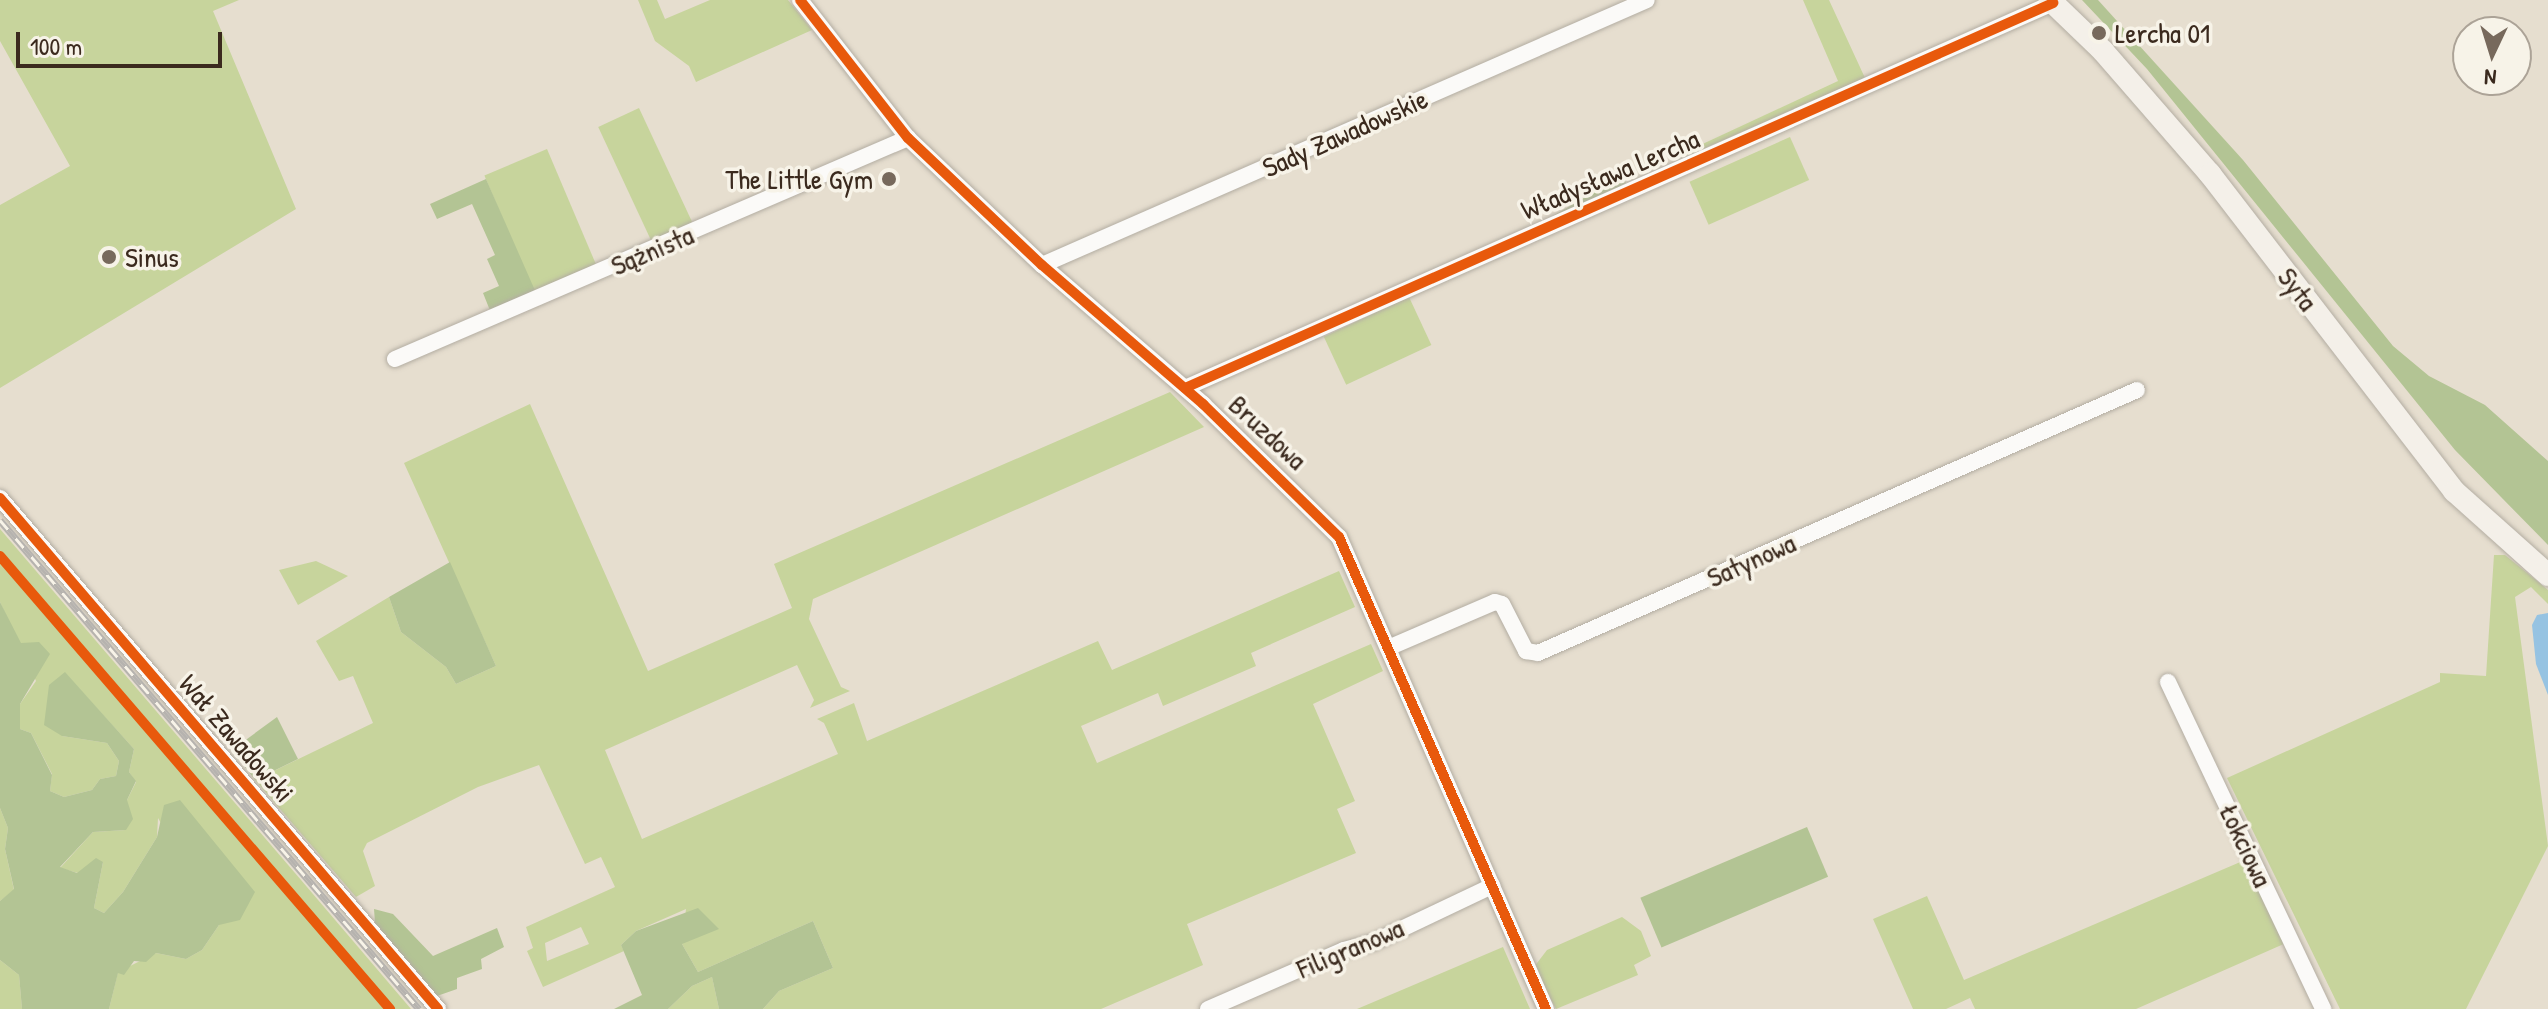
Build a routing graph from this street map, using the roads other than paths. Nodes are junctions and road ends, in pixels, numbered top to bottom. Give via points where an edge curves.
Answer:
1 (800, 0) edge
2 (1647, 0) edge
3 (2051, 2) edge
4 (908, 138) junction
5 (1042, 265) junction
6 (395, 359) dead end
7 (1185, 388) junction
8 (2137, 390) dead end
9 (0, 498) edge
10 (2548, 575) edge
11 (1388, 648) junction
12 (2168, 682) dead end
13 (1492, 886) junction
14 (438, 1009) edge
15 (1208, 1009) edge
16 (1546, 1009) edge
17 (2323, 1009) edge

1 - 4 street, Bruzdowa
2 - 5 street, Sady Zawadowskie
3 - 7 street, Władysława Lercha
3 - 10 street, Syta via 2103,51 2210,174 2454,491
4 - 5 street, Bruzdowa
4 - 6 street, Sążnista
5 - 7 street, Bruzdowa
7 - 11 street, Bruzdowa via 1339,537
8 - 11 street, Satynowa via 1538,653 1526,651 1502,604 1495,602
9 - 14 street, Wał Zawadowski
11 - 13 street, Bruzdowa
12 - 17 street, Łokciowa
13 - 15 street, Filigranowa via 1374,942
13 - 16 street, Bruzdowa

